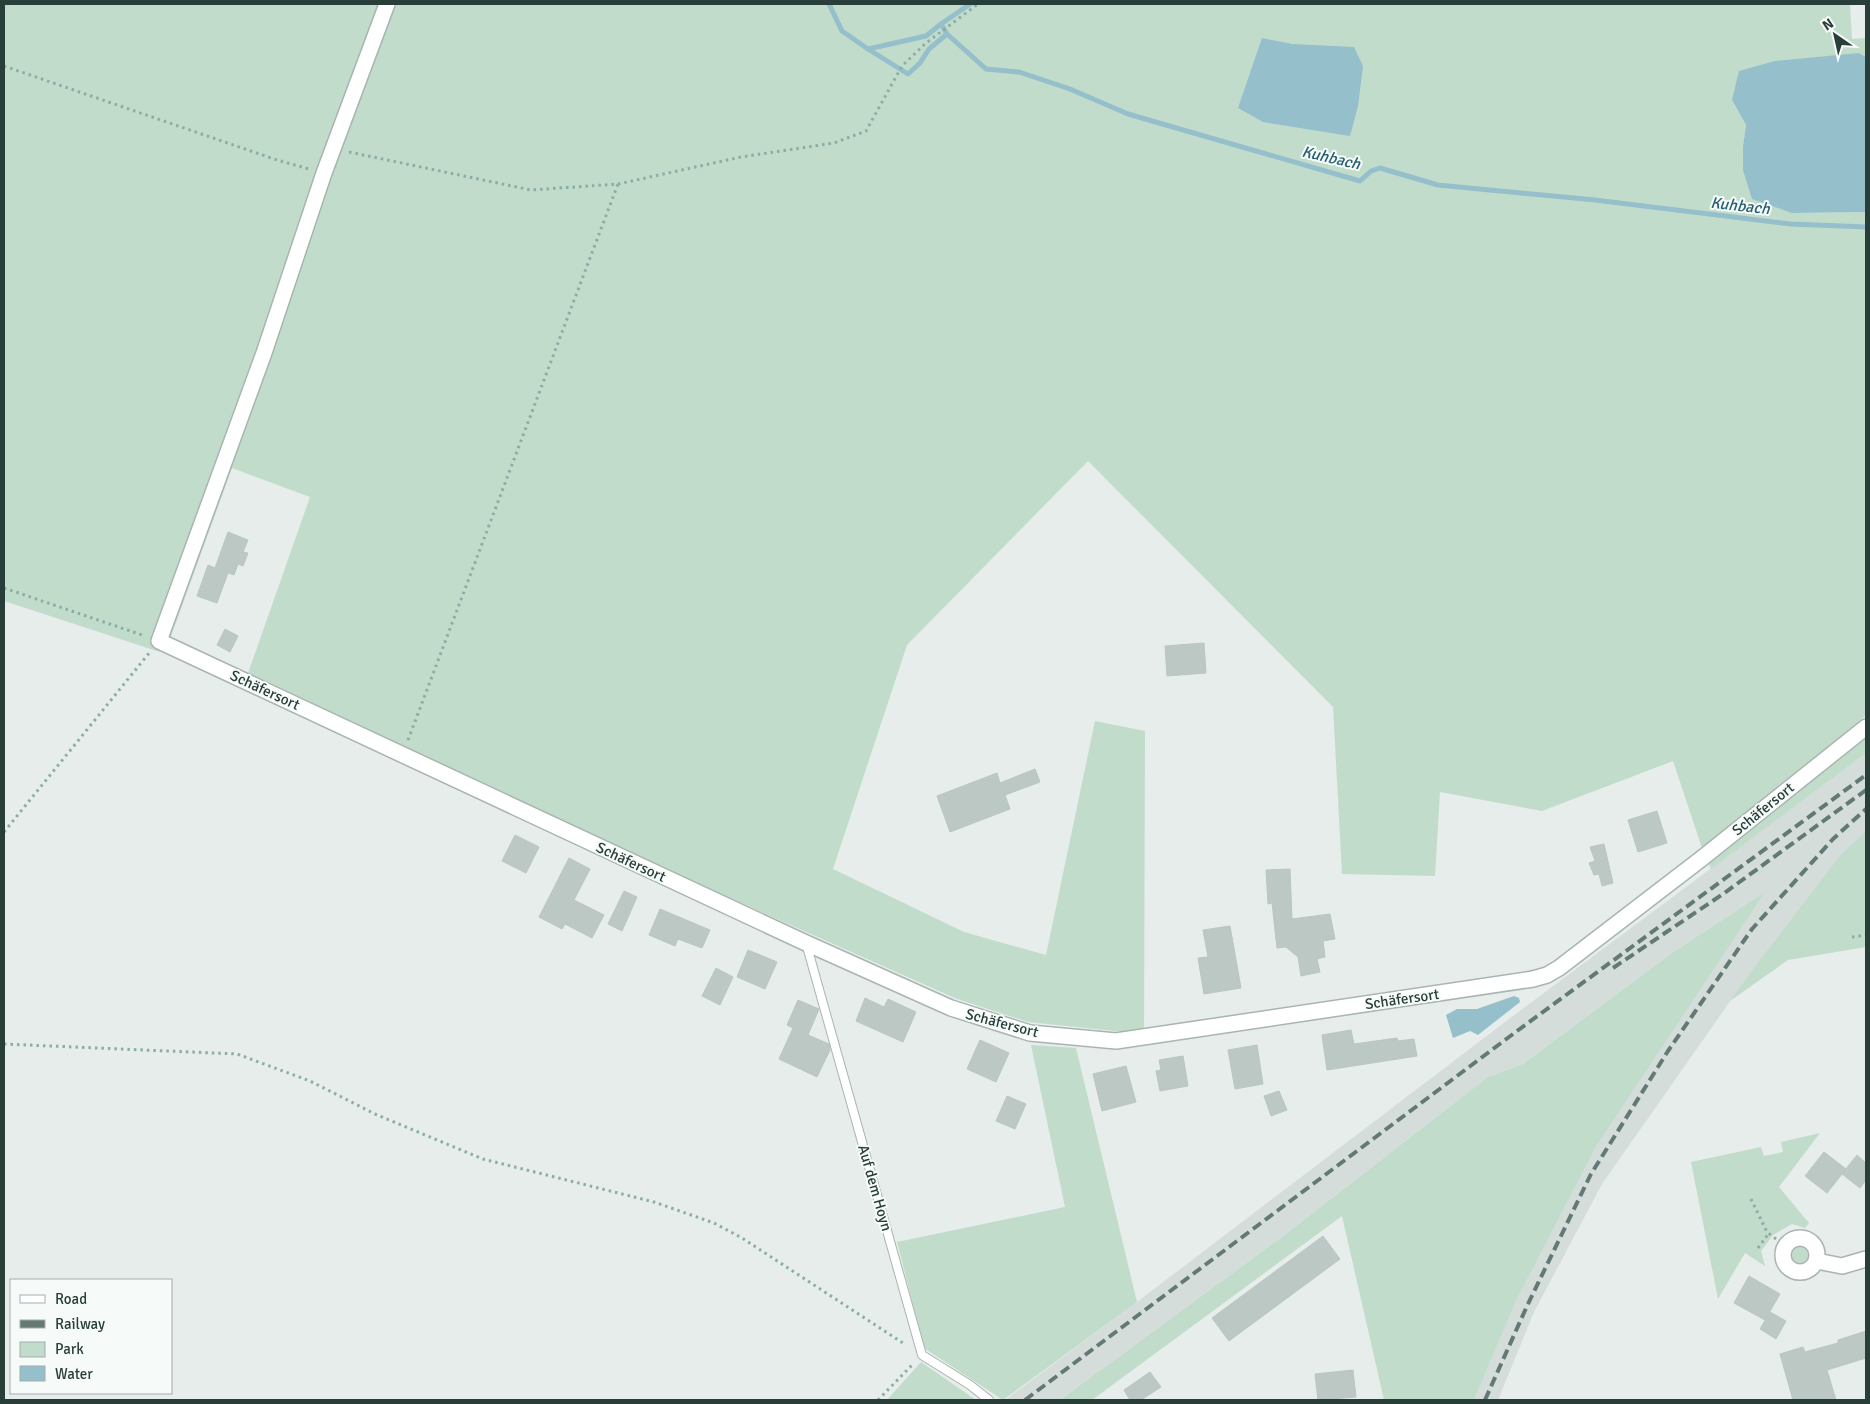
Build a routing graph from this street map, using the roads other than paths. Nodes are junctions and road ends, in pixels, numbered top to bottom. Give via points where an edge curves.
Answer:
1 (387, 4) edge
2 (1866, 727) edge
3 (806, 943) junction
4 (1866, 1259) edge
5 (1817, 1261) junction
6 (989, 1400) edge

1 - 3 street, Schäfersort via 159,640
2 - 3 street, Schäfersort via 1558,968 1533,979 1116,1041 1030,1033 951,1008
3 - 6 lane, Auf dem Hoyn via 922,1355
4 - 5 street via 1842,1266
5 - 5 street via 1807,1272 1792,1271 1783,1260 1785,1246 1797,1238 1811,1241 1816,1247

